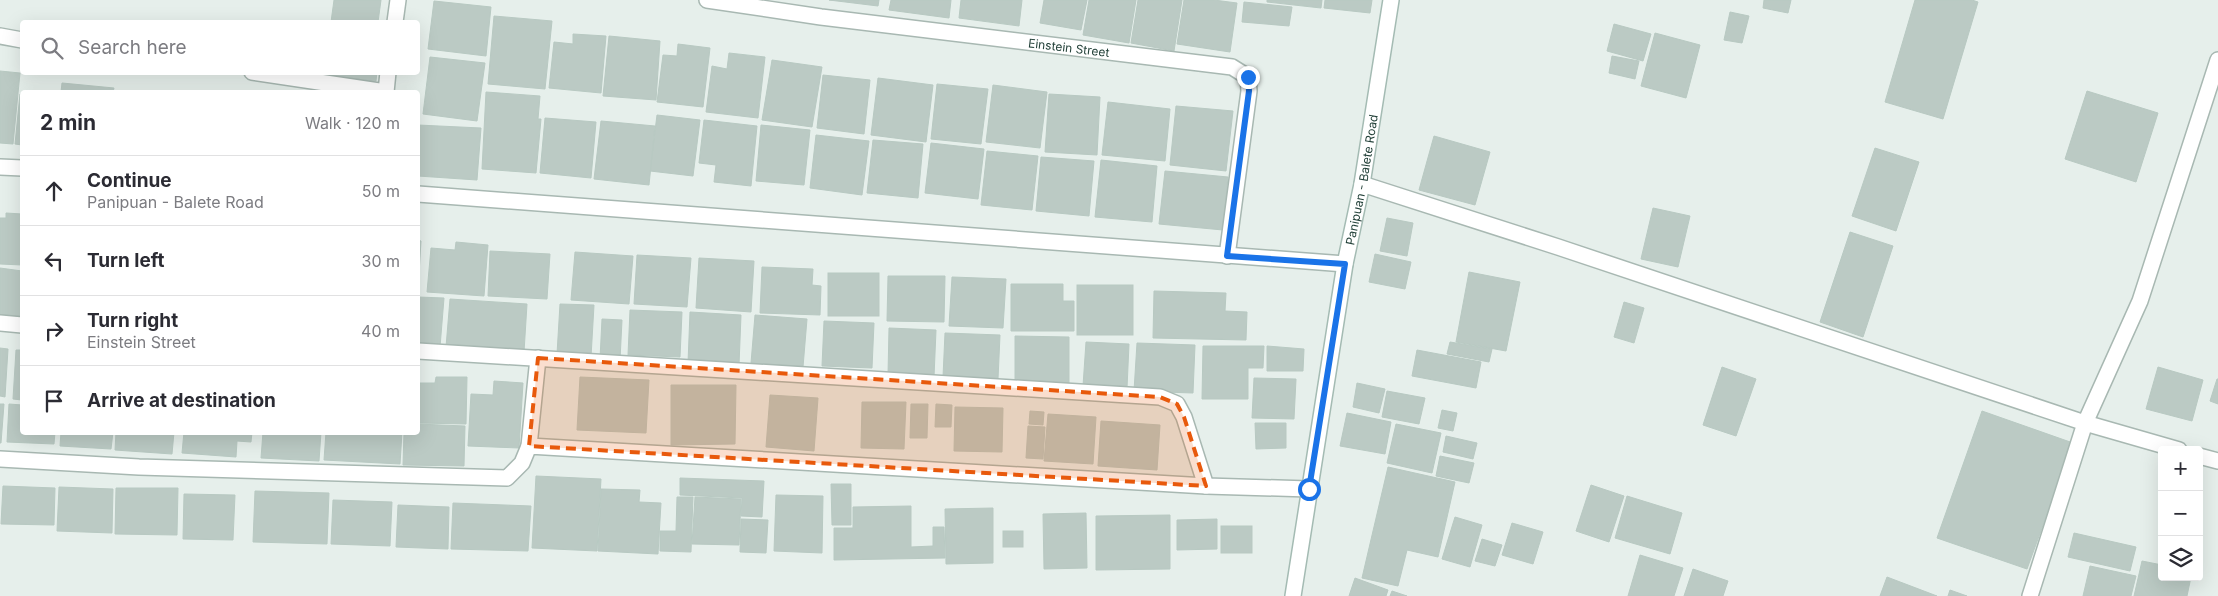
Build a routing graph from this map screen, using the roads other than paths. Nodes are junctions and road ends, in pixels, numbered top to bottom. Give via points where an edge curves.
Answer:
1 (398, 0) edge
2 (707, 0) edge
3 (1391, 0) edge
4 (395, 20) edge
5 (0, 36) edge
6 (20, 40) edge
7 (2218, 60) edge
8 (272, 75) edge
9 (388, 75) edge
10 (373, 90) edge
11 (386, 90) edge
12 (0, 167) edge
13 (20, 168) edge
14 (1362, 184) junction
15 (420, 194) edge
16 (1227, 256) junction
17 (1345, 264) junction
18 (0, 323) edge
19 (20, 325) edge
20 (420, 351) edge
21 (538, 358) junction
22 (2085, 423) junction
23 (529, 446) junction
24 (2165, 446) edge
25 (2203, 457) edge
26 (0, 459) edge
27 (2218, 461) edge
28 (1206, 486) junction
29 (1309, 489) junction
30 (1293, 596) edge
31 (2030, 596) edge

1 - 4 street
2 - 16 street, Einstein Street via 1232,67 1248,77 1249,91
3 - 14 street, Panipuan - Balete Road
5 - 6 street
7 - 22 street via 2140,302
8 - 10 street
9 - 11 street
12 - 13 street
14 - 17 street, Panipuan - Balete Road
14 - 22 street via 1558,246
15 - 16 street
16 - 17 street
17 - 29 street, Panipuan - Balete Road
18 - 19 street
20 - 21 street
21 - 23 street
21 - 28 street via 1160,397 1178,404
22 - 24 street
22 - 31 street
23 - 26 street via 522,463 507,478
23 - 28 street
25 - 27 street
28 - 29 street
29 - 30 street, Panipuan - Balete Road

